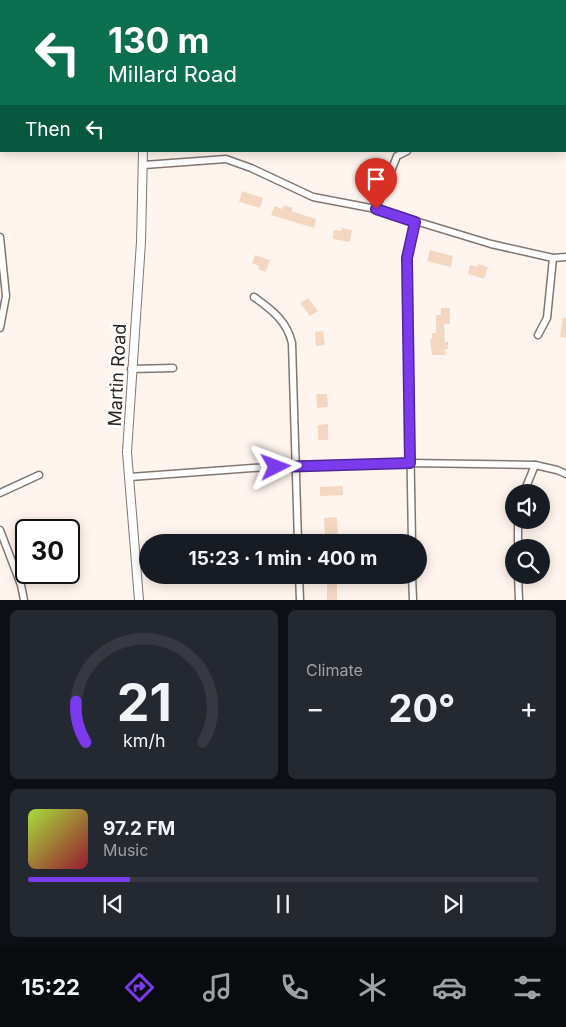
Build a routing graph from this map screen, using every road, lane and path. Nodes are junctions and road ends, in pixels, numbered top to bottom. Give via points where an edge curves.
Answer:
1 (144, 152) edge
2 (405, 152) edge
3 (144, 165) junction
4 (376, 209) junction
5 (415, 222) junction
6 (0, 237) edge
7 (566, 257) edge
8 (553, 258) junction
9 (254, 297) dead end
10 (0, 328) edge
11 (538, 335) dead end
12 (173, 368) dead end
13 (131, 369) junction
14 (410, 463) junction
15 (535, 464) junction
16 (294, 465) junction
17 (566, 474) edge
18 (39, 475) dead end
19 (130, 477) junction
20 (527, 484) edge
21 (0, 493) edge
22 (0, 530) edge
23 (298, 534) edge
24 (412, 534) edge
25 (299, 584) edge
26 (412, 584) edge
27 (518, 584) edge
28 (24, 600) edge
29 (138, 600) edge
30 (300, 600) edge
31 (413, 600) edge
32 (519, 600) edge

1 - 3 street, Martin Road
2 - 4 street via 397,156
3 - 4 street via 226,159 313,197
3 - 13 street, Martin Road
4 - 5 street
5 - 8 street
5 - 14 street via 407,258
6 - 10 street via 6,296
7 - 8 street
8 - 11 street via 547,318
9 - 16 street via 275,313 289,328 291,336
12 - 13 street
13 - 19 street, Martin Road via 127,452
14 - 15 street
14 - 16 street
14 - 24 street
15 - 17 street
15 - 20 street
16 - 19 street
16 - 23 street
18 - 21 street
19 - 29 street, Martin Road
22 - 28 street
25 - 30 street
26 - 31 street
27 - 32 street

